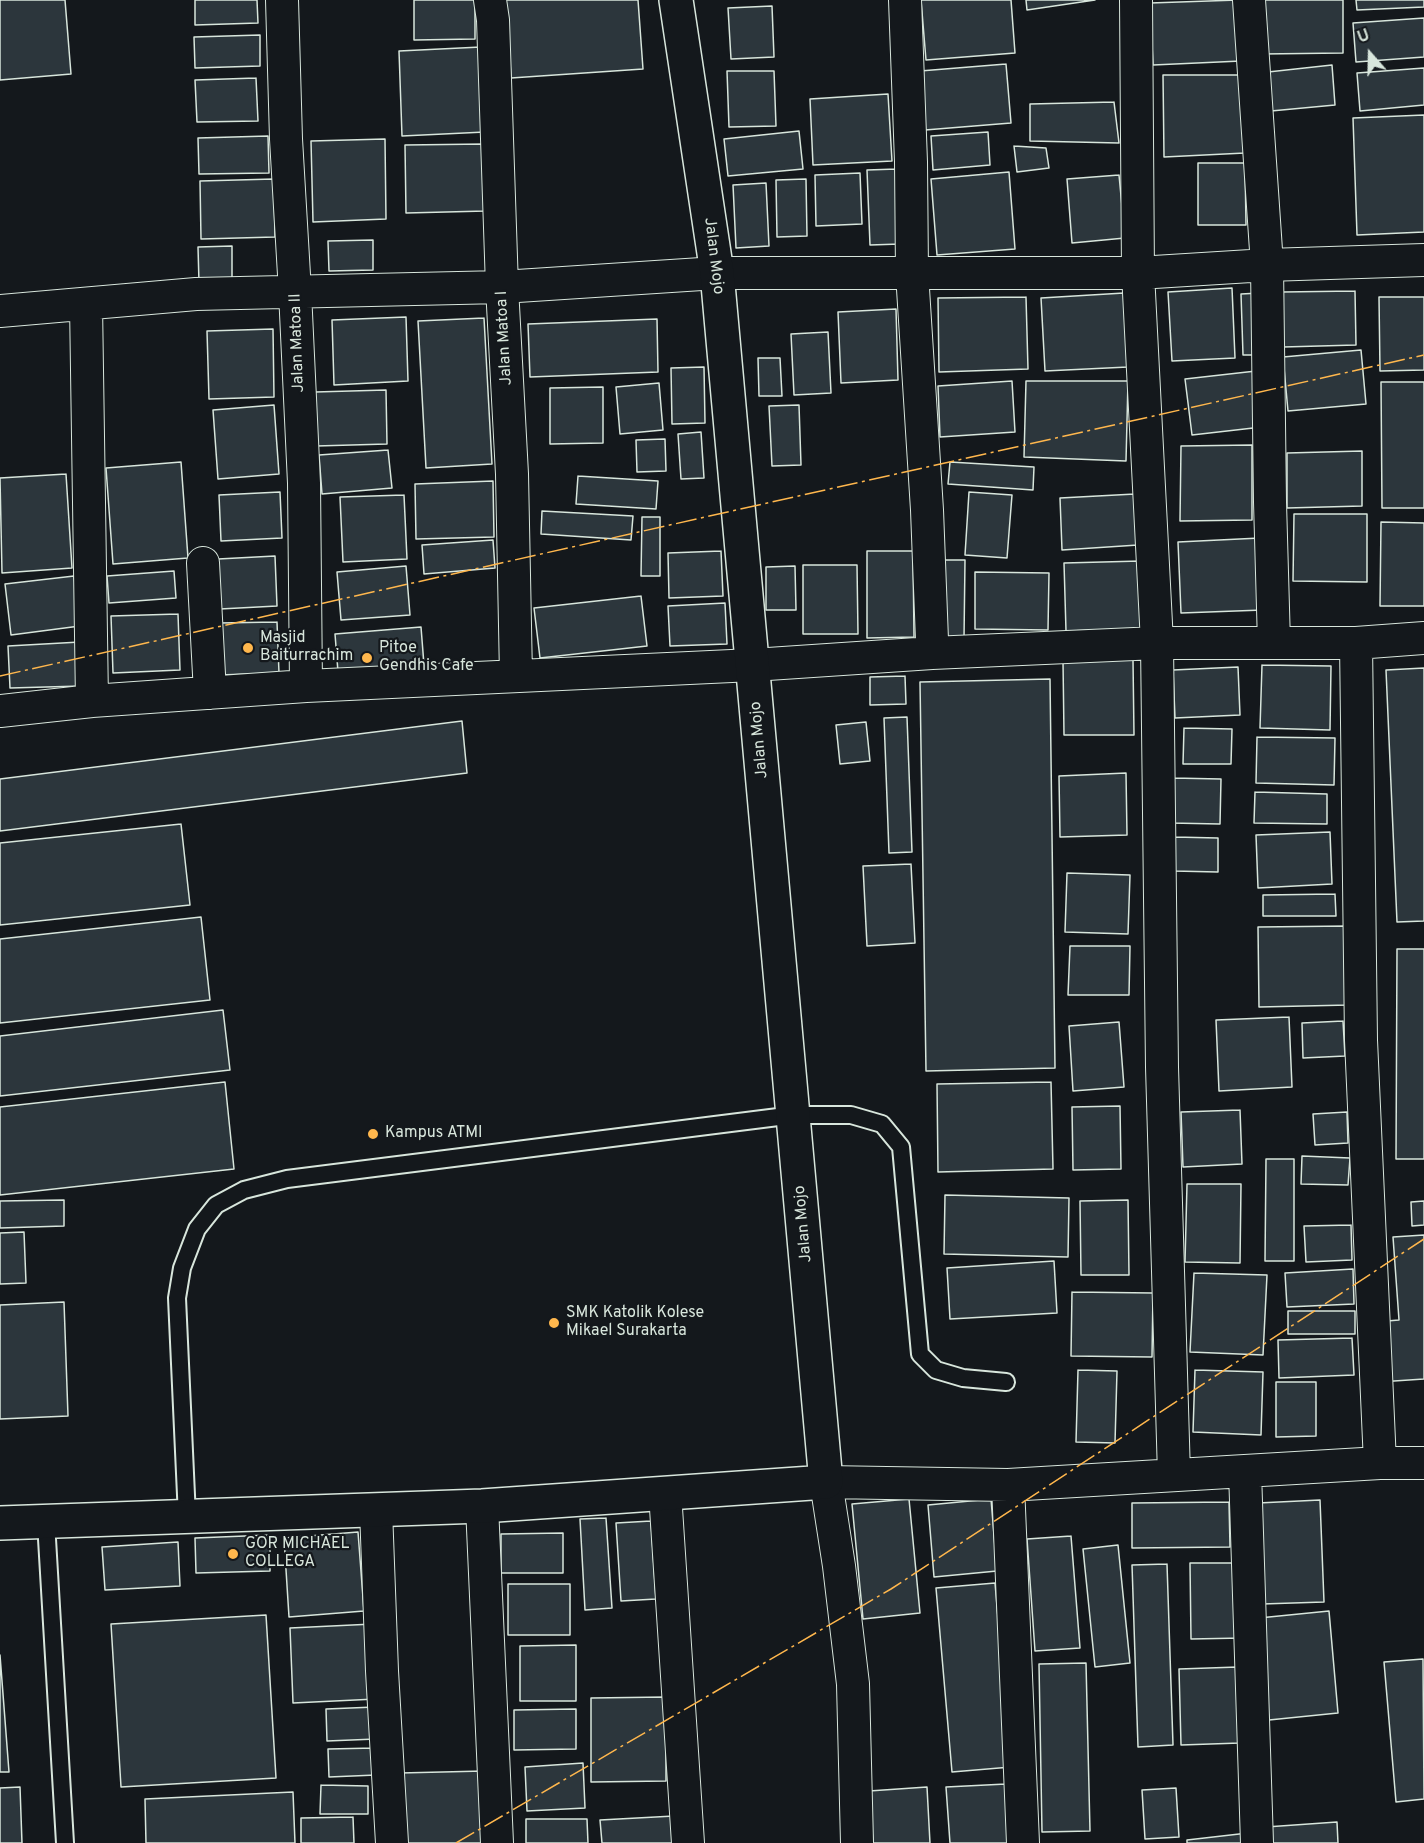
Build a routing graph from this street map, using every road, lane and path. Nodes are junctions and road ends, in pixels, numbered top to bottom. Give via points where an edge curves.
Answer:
1 (282, 0) edge
2 (490, 0) edge
3 (676, 0) edge
4 (905, 0) edge
5 (1136, 0) edge
6 (1249, 0) edge
7 (1424, 260) edge
8 (1267, 265) junction
9 (717, 273) junction
10 (912, 273) junction
11 (1138, 273) junction
12 (502, 287) junction
13 (296, 292) junction
14 (86, 304) junction
15 (0, 311) edge
16 (203, 563) dead end
17 (1424, 638) edge
18 (932, 640) dead end
19 (1157, 642) junction
20 (1274, 643) junction
21 (1356, 644) junction
22 (753, 665) junction
23 (516, 676) junction
24 (306, 686) junction
25 (210, 693) junction
26 (93, 701) junction
27 (0, 711) edge
28 (794, 1115) junction
29 (1006, 1382) dead end
30 (1380, 1463) junction
31 (1424, 1463) edge
32 (1245, 1471) junction
33 (1174, 1475) junction
34 (826, 1482) junction
35 (1008, 1485) junction
36 (665, 1493) junction
37 (482, 1506) junction
38 (376, 1510) junction
39 (187, 1517) junction
40 (46, 1522) junction
41 (0, 1523) edge
42 (65, 1843) edge
43 (392, 1843) edge
44 (497, 1843) edge
45 (688, 1843) edge
46 (857, 1843) edge
47 (1023, 1843) edge
48 (1257, 1843) edge

1 - 13 street, Jalan Matoa II
2 - 12 street, Jalan Matoa I
3 - 9 street, Jalan Mojo
4 - 10 street
5 - 11 street
6 - 8 street
7 - 8 street
8 - 11 street
8 - 20 street
9 - 10 street
9 - 12 street
9 - 22 street, Jalan Mojo
10 - 11 street
10 - 18 street
11 - 19 street
12 - 13 street
12 - 23 street, Jalan Matoa I via 512,474
13 - 14 street via 196,294
13 - 24 street, Jalan Matoa II
14 - 15 street
14 - 26 street
16 - 25 street
17 - 21 street
19 - 20 street
19 - 22 street
19 - 33 street via 1162,1067
20 - 21 street
21 - 30 street via 1361,1040
22 - 23 street
22 - 28 street, Jalan Mojo
23 - 24 street
24 - 25 street
25 - 26 street
26 - 27 street
28 - 29 lane via 851,1115 882,1124 901,1147 920,1354 936,1370 963,1378
28 - 34 street, Jalan Mojo
28 - 39 lane via 287,1179 244,1190 216,1205 197,1229 182,1268 177,1298
30 - 31 street
30 - 32 street
32 - 33 street
32 - 48 street
33 - 35 street
34 - 35 street
34 - 36 street
34 - 46 street via 853,1684
35 - 47 street
36 - 37 street
36 - 45 street
37 - 38 street
37 - 44 street
38 - 39 street
38 - 43 street
39 - 40 street
40 - 41 street
40 - 42 lane

